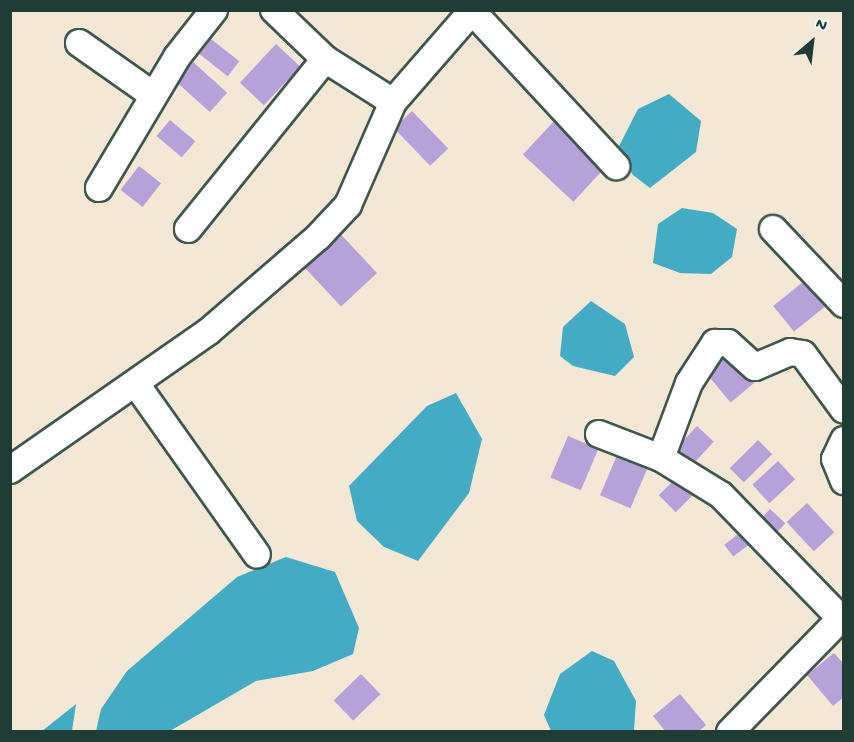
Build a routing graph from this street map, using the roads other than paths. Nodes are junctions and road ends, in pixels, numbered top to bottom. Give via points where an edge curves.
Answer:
1 (214, 10) edge
2 (274, 10) edge
3 (472, 11) edge
4 (79, 43) dead end
5 (326, 58) junction
6 (153, 95) junction
7 (393, 102) junction
8 (616, 166) dead end
9 (99, 188) dead end
10 (188, 229) dead end
11 (773, 229) dead end
12 (843, 304) edge
13 (136, 384) junction
14 (843, 410) edge
15 (599, 434) dead end
16 (843, 440) edge
17 (661, 458) junction
18 (10, 470) edge
19 (843, 481) edge
20 (257, 555) dead end
21 (842, 616) edge
22 (730, 732) edge

1 - 6 street
2 - 5 street
3 - 7 street
3 - 8 street
4 - 6 street
5 - 7 street
5 - 10 street
6 - 9 street
7 - 13 street via 348,205 318,237 208,332
11 - 12 street
13 - 18 street
13 - 20 street
14 - 17 street via 803,354 790,352 755,367 728,343 715,343 689,383
15 - 17 street
16 - 19 street via 835,459
17 - 21 street via 721,495
21 - 22 street

